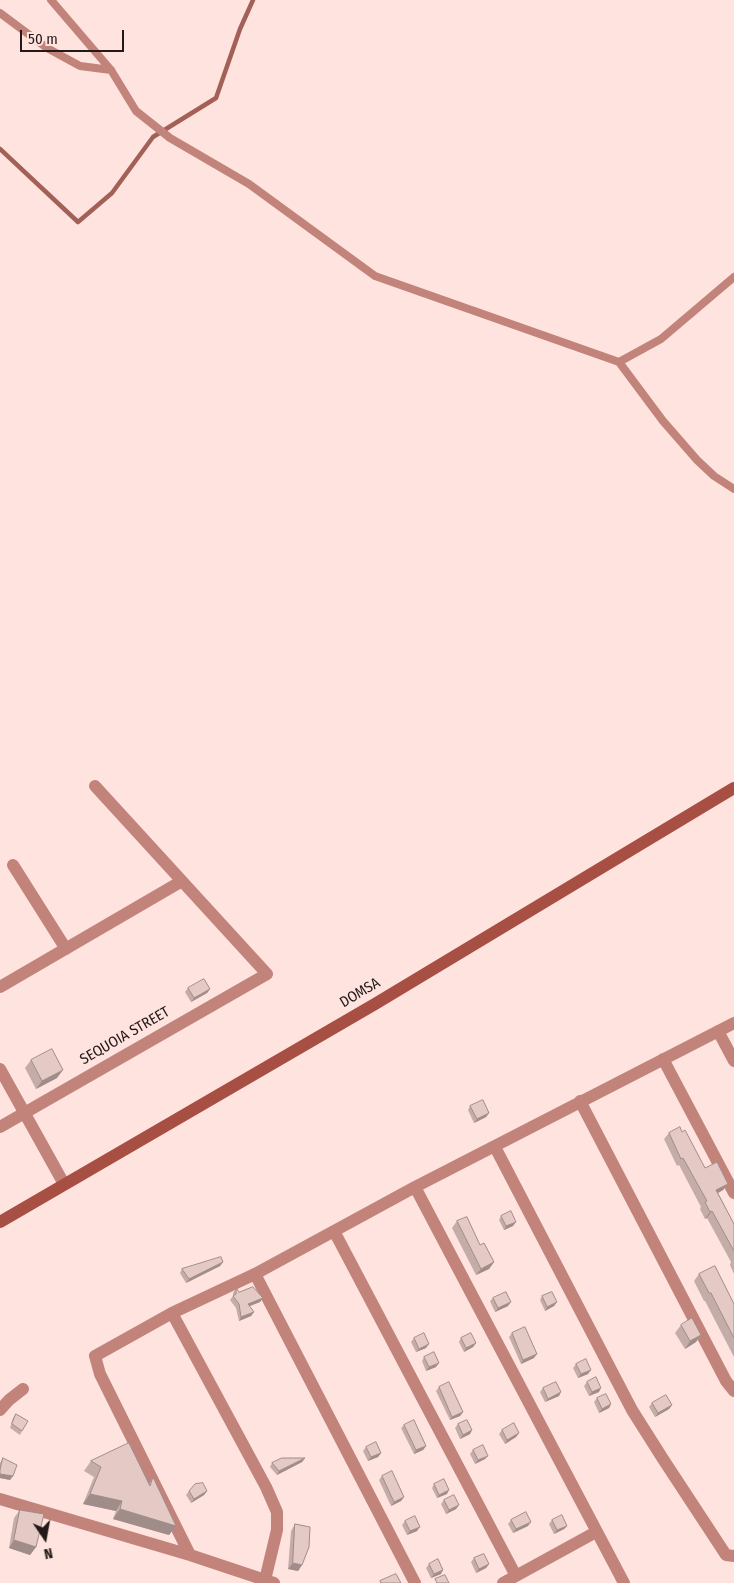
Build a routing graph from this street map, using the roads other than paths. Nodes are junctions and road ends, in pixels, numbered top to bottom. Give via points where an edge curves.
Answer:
1 (51, 0) edge
2 (0, 13) edge
3 (112, 70) junction
4 (734, 276) edge
5 (619, 362) junction
6 (732, 486) edge
7 (95, 786) dead end
8 (734, 788) edge
9 (13, 865) dead end
10 (182, 881) junction
11 (66, 949) junction
12 (0, 987) edge
13 (734, 1023) edge
14 (718, 1031) junction
15 (663, 1059) junction
16 (734, 1061) edge
17 (0, 1069) edge
18 (580, 1101) junction
19 (24, 1112) junction
20 (0, 1127) edge
21 (495, 1147) junction
22 (64, 1184) junction
23 (415, 1187) junction
24 (734, 1193) edge
25 (0, 1222) edge
26 (334, 1230) junction
27 (255, 1274) junction
28 (172, 1313) junction
29 (23, 1389) dead end
30 (734, 1392) edge
31 (0, 1410) edge
32 (0, 1499) edge
33 (596, 1532) junction
34 (190, 1555) junction
35 (734, 1556) edge
36 (516, 1576) junction
37 (270, 1581) edge
38 (415, 1583) edge
39 (503, 1583) edge
40 (624, 1583) edge

1 - 3 lane
2 - 3 lane via 47,48 80,66
3 - 5 lane via 136,112 170,138 249,184 375,276
4 - 5 lane via 660,339
5 - 6 lane via 691,453 714,476
7 - 10 street
8 - 22 main road, DOMSA via 366,1009
9 - 11 street
10 - 11 street
10 - 19 street, SEQUOIA STREET via 267,974
11 - 12 street
13 - 14 street
14 - 15 street
14 - 16 street
15 - 18 street
15 - 24 street
17 - 19 street
18 - 21 street
18 - 30 street
19 - 20 street, SEQUOIA STREET
19 - 22 street
21 - 23 street
21 - 35 street via 632,1410 726,1555
22 - 25 main road, DOMSA
23 - 26 street
23 - 33 street
26 - 27 street
26 - 36 street
27 - 28 street
27 - 38 street
28 - 34 street via 96,1356 100,1374
28 - 37 street via 266,1487 276,1512 277,1530
29 - 31 street
32 - 34 street
33 - 36 street
33 - 40 street
34 - 37 street
36 - 39 street

